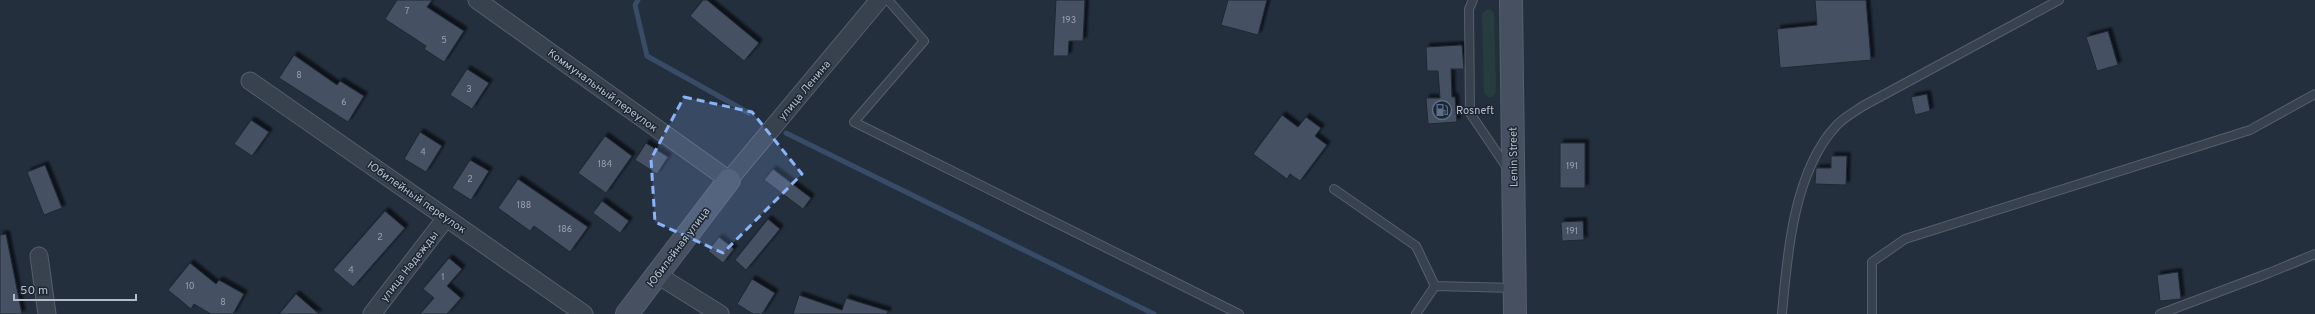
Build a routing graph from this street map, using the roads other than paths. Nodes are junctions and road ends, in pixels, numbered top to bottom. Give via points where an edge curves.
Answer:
1 (477, 0) edge
2 (879, 0) edge
3 (888, 0) edge
4 (1473, 0) edge
5 (1511, 0) edge
6 (2059, 0) edge
7 (250, 81) dead end
8 (2315, 94) edge
9 (1513, 177) junction
10 (729, 180) junction
11 (1334, 189) dead end
12 (446, 218) junction
13 (2315, 254) edge
14 (39, 256) dead end
15 (656, 274) junction
16 (1434, 286) junction
17 (1515, 288) junction
18 (48, 314) edge
19 (372, 314) edge
20 (584, 314) edge
21 (626, 314) edge
22 (720, 314) edge
23 (1239, 314) edge
24 (1416, 314) edge
25 (1515, 314) edge
26 (1782, 314) edge
27 (1872, 314) edge
28 (2160, 314) edge

1 - 10 street, Коммунальный переулок
2 - 10 street, улица Ленина
3 - 23 lane via 924,41 854,122
4 - 9 lane via 1469,9 1470,113
5 - 9 main road, Lenin Street
6 - 26 lane via 1863,106 1836,125 1821,145 1801,188 1785,279
7 - 12 street, Юбилейный переулок
8 - 27 lane via 2250,130 1905,239 1872,262
9 - 17 main road, Lenin Street
10 - 15 main road, Юбилейная улица
11 - 16 lane via 1416,246
12 - 19 street, улица Надежды
12 - 20 street, Юбилейный переулок
13 - 28 lane via 2269,274
14 - 18 street
15 - 21 main road, Юбилейная улица
15 - 22 street
16 - 17 lane
16 - 24 lane
17 - 25 main road, Lenin Street

